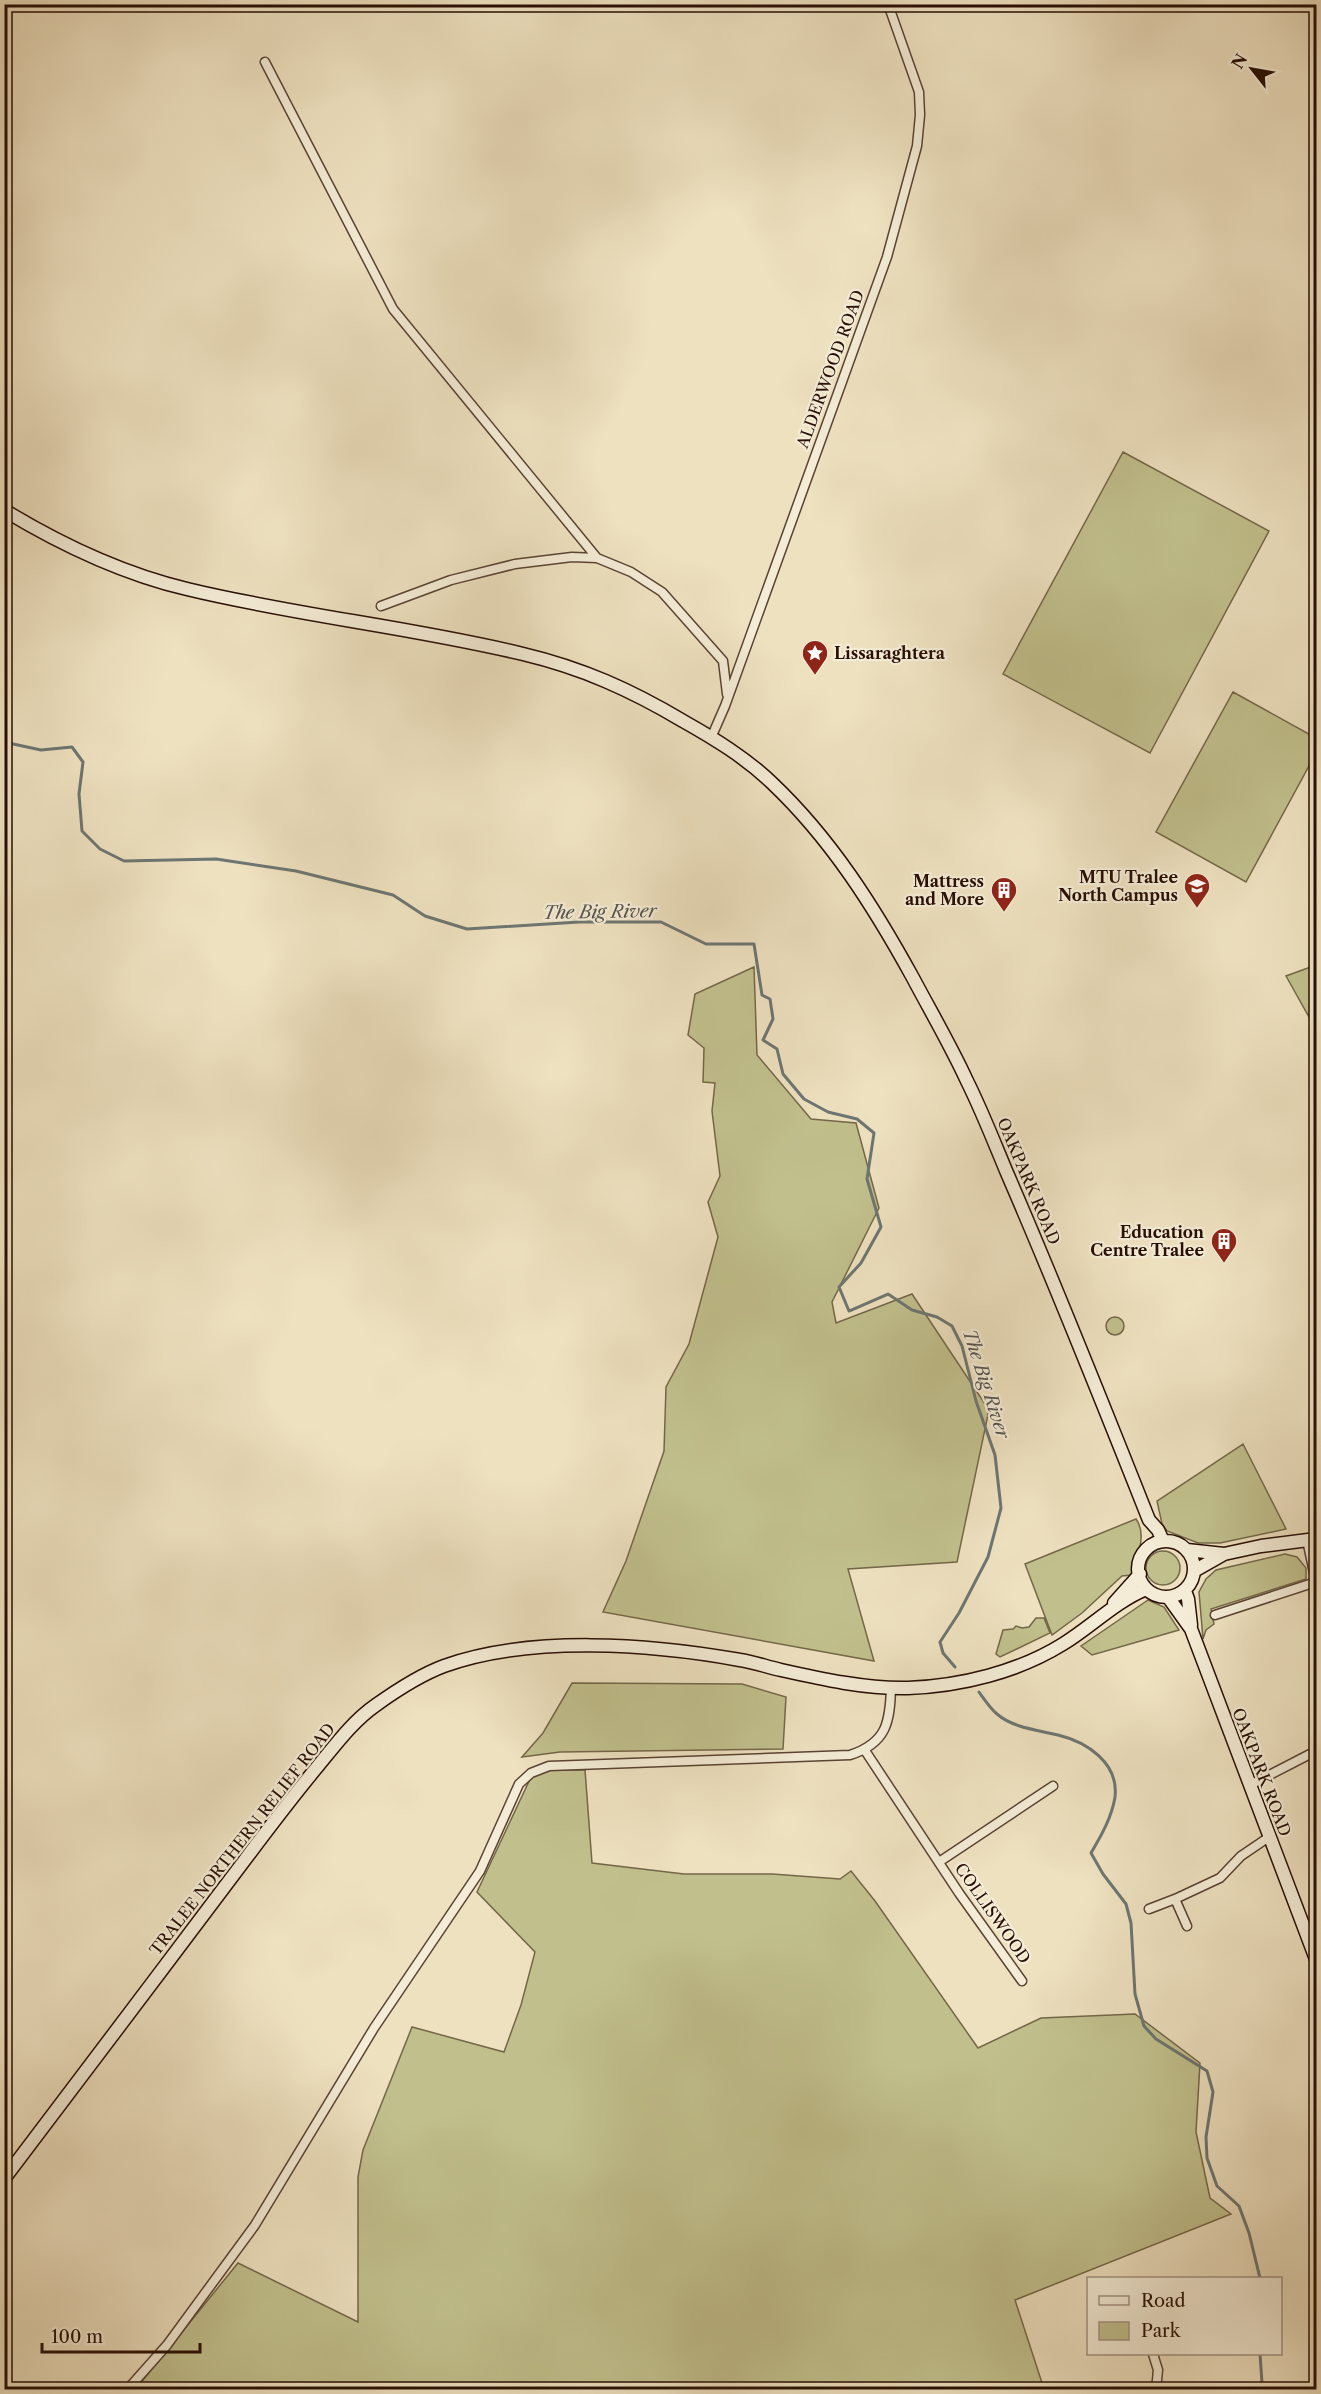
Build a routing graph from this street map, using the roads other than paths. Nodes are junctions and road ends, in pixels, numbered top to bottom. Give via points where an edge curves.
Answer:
1 (888, 4) edge
2 (265, 62) dead end
3 (4, 510) edge
4 (597, 558) junction
5 (381, 606) dead end
6 (728, 697) junction
7 (711, 738) junction
8 (1149, 1520) junction
9 (1312, 1540) edge
10 (1162, 1541) junction
11 (1147, 1548) junction
12 (1187, 1550) junction
13 (1224, 1554) junction
14 (1194, 1571) junction
15 (1140, 1575) junction
16 (1316, 1582) edge
17 (1146, 1589) junction
18 (1185, 1591) junction
19 (1168, 1597) junction
20 (1108, 1611) junction
21 (1215, 1615) dead end
22 (1191, 1629) junction
23 (891, 1687) junction
24 (864, 1749) junction
25 (1317, 1751) edge
26 (1250, 1785) junction
27 (1053, 1786) dead end
28 (1269, 1836) junction
29 (939, 1862) junction
30 (1175, 1899) junction
31 (1149, 1909) dead end
32 (1187, 1926) dead end
33 (1317, 1959) edge
34 (1022, 1981) dead end
35 (4, 2180) edge
36 (1153, 2355) edge
37 (127, 2390) edge
38 (1156, 2390) edge

1 - 6 street, ALDERWOOD ROAD via 919,92 917,146 887,257
2 - 4 street via 393,309
3 - 7 main road, OAKPARK ROAD via 118,566 183,588 484,644 562,663 640,697
4 - 5 street via 515,564 451,580
4 - 6 street via 631,572 669,599 723,661
6 - 7 street, ALDERWOOD ROAD
7 - 8 main road, OAKPARK ROAD via 773,784 848,870 881,920 968,1082 1066,1311
8 - 10 main road, OAKPARK ROAD
8 - 11 main road
9 - 13 main road
9 - 16 street
10 - 11 main road
10 - 12 main road via 1175,1542
11 - 15 main road via 1139,1564
12 - 13 main road
12 - 14 main road
13 - 14 main road
14 - 18 main road
15 - 17 main road
15 - 20 main road, TRALEE NORTHERN RELIEF ROAD
16 - 21 street
17 - 19 main road
17 - 20 main road, TRALEE NORTHERN RELIEF ROAD
18 - 19 main road
18 - 22 main road
19 - 22 main road
20 - 23 main road, TRALEE NORTHERN RELIEF ROAD via 1065,1643 1012,1668 939,1685
22 - 26 main road, OAKPARK ROAD
23 - 24 street via 885,1729
23 - 35 main road, TRALEE NORTHERN RELIEF ROAD via 818,1677 741,1660 626,1646 568,1646 494,1653 459,1661 408,1684 375,1705 344,1733
24 - 29 street, COLLISWOOD
24 - 37 street via 850,1755 549,1766 531,1773 519,1784 480,1871 374,2028 255,2225 167,2345
25 - 26 street
26 - 28 main road, OAKPARK ROAD
27 - 29 street, COLLISWOOD
28 - 30 street via 1241,1856 1220,1878
28 - 33 main road, OAKPARK ROAD
29 - 34 street, COLLISWOOD
30 - 31 street
30 - 32 street
36 - 38 street via 1158,2370

